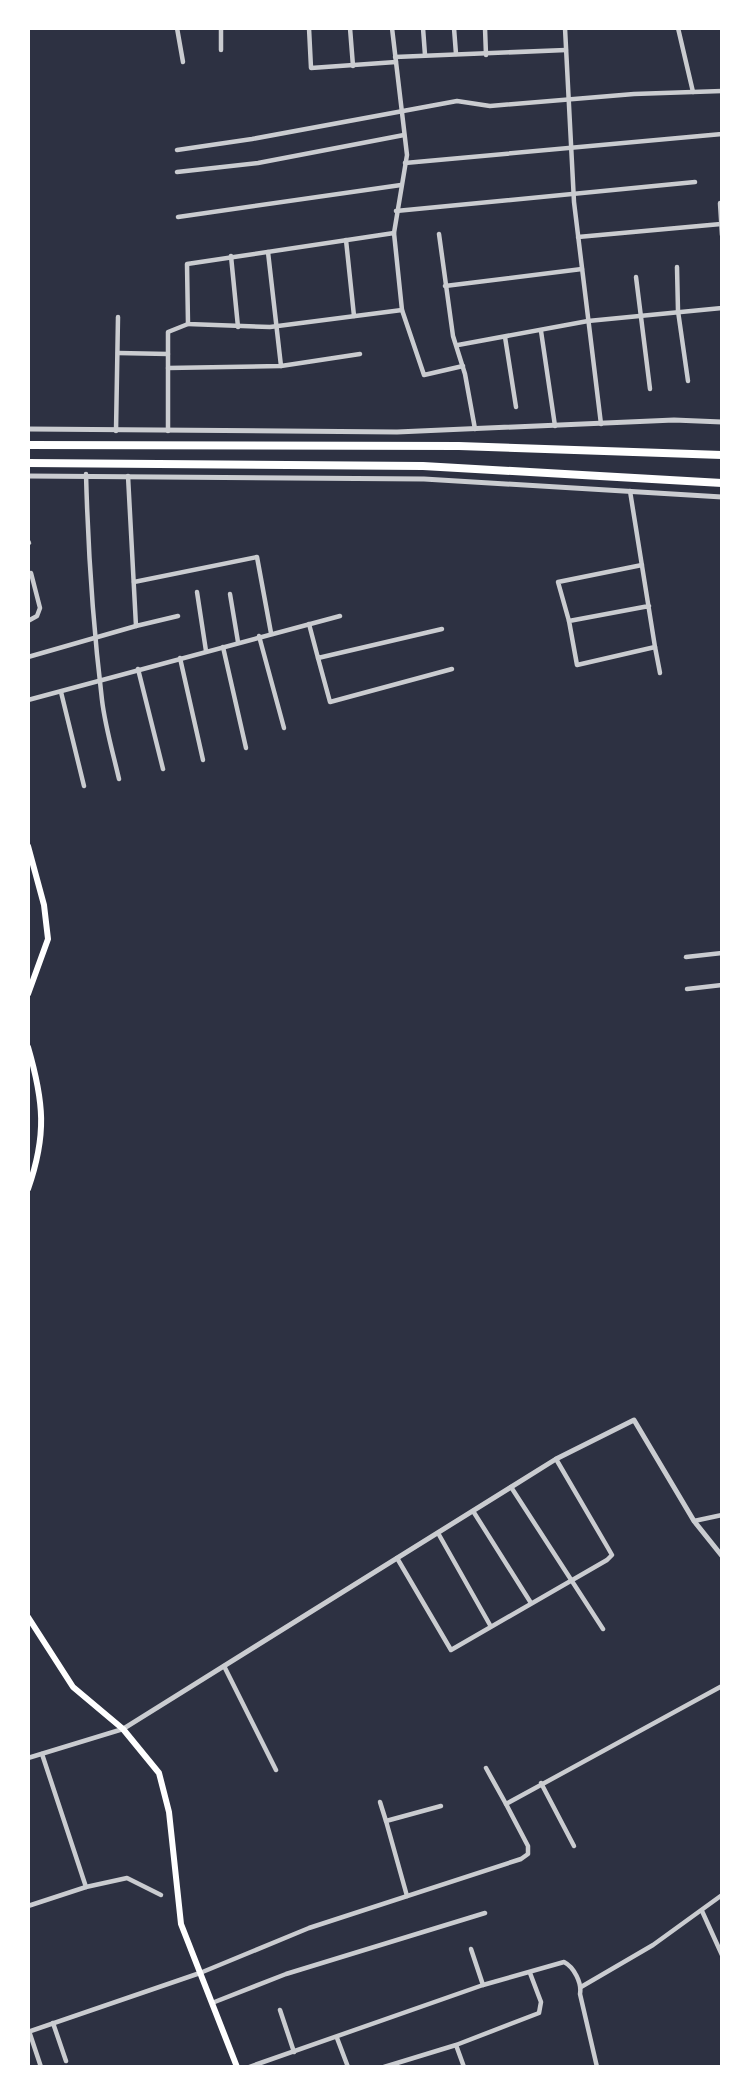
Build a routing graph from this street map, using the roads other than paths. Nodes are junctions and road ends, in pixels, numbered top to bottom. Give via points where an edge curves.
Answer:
1 (177, 28) edge
2 (221, 28) edge
3 (309, 28) edge
4 (350, 28) edge
5 (391, 28) edge
6 (423, 28) edge
7 (454, 28) edge
8 (485, 28) edge
9 (565, 28) edge
10 (678, 28) edge
11 (221, 50) dead end
12 (566, 50) junction
13 (456, 54) junction
14 (425, 55) junction
15 (486, 55) junction
16 (395, 60) junction
17 (183, 62) dead end
18 (353, 66) junction
19 (722, 91) edge
20 (693, 92) junction
21 (569, 98) junction
22 (401, 110) junction
23 (722, 134) edge
24 (404, 135) junction
25 (571, 148) junction
26 (177, 150) dead end
27 (405, 163) junction
28 (177, 172) dead end
29 (695, 182) dead end
30 (401, 185) junction
31 (574, 194) junction
32 (720, 203) dead end
33 (396, 211) junction
34 (178, 218) dead end
35 (721, 224) edge
36 (394, 233) junction
37 (439, 234) dead end
38 (722, 235) edge
39 (578, 237) junction
40 (346, 240) junction
41 (268, 252) junction
42 (231, 256) junction
43 (677, 267) dead end
44 (582, 270) junction
45 (636, 277) dead end
46 (445, 286) junction
47 (722, 308) edge
48 (402, 310) junction
49 (678, 311) junction
50 (640, 314) junction
51 (354, 316) junction
52 (118, 317) dead end
53 (588, 321) junction
54 (188, 324) junction
55 (278, 326) junction
56 (238, 327) junction
57 (541, 331) junction
58 (505, 337) junction
59 (458, 345) junction
60 (117, 353) junction
61 (168, 354) junction
62 (360, 354) dead end
63 (281, 366) junction
64 (463, 366) junction
65 (168, 368) junction
66 (688, 381) dead end
67 (650, 389) dead end
68 (516, 407) dead end
69 (722, 422) edge
70 (601, 424) junction
71 (555, 426) junction
72 (28, 429) edge
73 (475, 429) junction
74 (116, 431) junction
75 (168, 431) junction
76 (28, 445) edge
77 (722, 455) edge
78 (28, 463) edge
79 (86, 474) junction
80 (128, 475) junction
81 (28, 476) edge
82 (722, 484) edge
83 (630, 491) junction
84 (722, 497) edge
85 (642, 565) junction
86 (31, 573) dead end
87 (134, 582) junction
88 (197, 592) dead end
89 (230, 594) dead end
90 (649, 606) junction
91 (178, 616) dead end
92 (340, 616) dead end
93 (28, 621) edge
94 (569, 621) junction
95 (309, 624) junction
96 (136, 626) junction
97 (442, 629) dead end
98 (271, 633) junction
99 (259, 636) junction
100 (97, 637) junction
101 (238, 642) junction
102 (223, 647) junction
103 (655, 647) junction
104 (206, 651) junction
105 (28, 657) edge
106 (180, 658) junction
107 (318, 658) junction
108 (138, 669) junction
109 (452, 669) dead end
110 (660, 673) dead end
111 (102, 680) junction
112 (61, 692) junction
113 (28, 700) edge
114 (284, 728) dead end
115 (246, 748) dead end
116 (203, 760) dead end
117 (163, 769) dead end
118 (119, 779) dead end
119 (84, 786) dead end
120 (28, 846) edge
121 (722, 953) edge
122 (686, 957) dead end
123 (722, 985) edge
124 (687, 989) dead end
125 (28, 994) edge
126 (28, 1047) edge
127 (31, 1173) edge
128 (28, 1189) edge
129 (556, 1459) junction
130 (511, 1487) junction
131 (473, 1511) junction
132 (722, 1515) edge
133 (694, 1521) junction
134 (438, 1533) junction
135 (722, 1556) edge
136 (397, 1558) junction
137 (571, 1580) junction
138 (531, 1602) junction
139 (28, 1617) edge
140 (490, 1625) junction
141 (603, 1629) dead end
142 (224, 1666) junction
143 (722, 1686) edge
144 (123, 1729) junction
145 (42, 1754) junction
146 (28, 1758) edge
147 (486, 1768) dead end
148 (276, 1770) dead end
149 (541, 1783) junction
150 (380, 1802) dead end
151 (506, 1804) junction
152 (441, 1805) dead end
153 (386, 1821) junction
154 (574, 1846) dead end
155 (86, 1887) junction
156 (161, 1895) dead end
157 (722, 1895) edge
158 (407, 1896) junction
159 (28, 1906) edge
160 (702, 1911) junction
161 (485, 1913) dead end
162 (471, 1949) dead end
163 (722, 1955) edge
164 (200, 1973) junction
165 (530, 1973) junction
166 (483, 1985) junction
167 (581, 1986) junction
168 (212, 2003) junction
169 (280, 2010) dead end
170 (53, 2023) junction
171 (29, 2031) edge
172 (337, 2038) junction
173 (456, 2045) junction
174 (295, 2052) junction
175 (66, 2061) dead end
176 (41, 2067) edge
177 (237, 2067) edge
178 (249, 2067) edge
179 (348, 2067) edge
180 (384, 2067) edge
181 (464, 2067) edge
182 (597, 2067) edge

1 - 17 street
2 - 11 street
3 - 18 street via 311,68
4 - 18 street
5 - 16 street
6 - 14 street
7 - 13 street
8 - 15 street
9 - 12 street
10 - 20 street
12 - 15 street
12 - 21 street
13 - 14 street
13 - 15 street
14 - 16 street
16 - 18 street
16 - 22 street
19 - 20 street
20 - 21 street
21 - 22 street via 490,106 457,101
21 - 25 street
22 - 24 street
22 - 26 street
23 - 25 street
24 - 27 street
24 - 28 street via 258,163
25 - 27 street
25 - 31 street
27 - 30 street
29 - 31 street
30 - 33 street
30 - 34 street
31 - 33 street
31 - 39 street
32 - 35 street
33 - 36 street
35 - 38 street
35 - 39 street
36 - 40 street
36 - 48 street
37 - 46 street
39 - 44 street
40 - 41 street
40 - 51 street
41 - 42 street
41 - 55 street
42 - 54 street via 187,264
42 - 56 street
43 - 49 street
44 - 46 street
44 - 53 street
45 - 50 street
46 - 59 street
47 - 49 street
48 - 51 street
48 - 64 street via 424,375
49 - 50 street
49 - 66 street
50 - 53 street
50 - 67 street
51 - 55 street
52 - 60 street
53 - 57 street
53 - 70 street
54 - 56 street
54 - 61 street via 168,332
55 - 56 street
55 - 63 street
57 - 58 street
57 - 71 street
58 - 59 street
58 - 68 street
59 - 64 street
60 - 61 street
60 - 74 street
61 - 65 street
62 - 63 street
63 - 65 street
64 - 73 street
65 - 75 street
69 - 70 street
70 - 71 street
71 - 73 street
72 - 74 street
73 - 75 street
74 - 75 street
76 - 77 highway via 459,446
78 - 82 highway via 423,466
79 - 80 street
79 - 81 street
79 - 100 street via 89,587
80 - 83 street via 424,478
80 - 87 street
83 - 84 street
83 - 85 street
85 - 90 street
85 - 94 street via 558,582
86 - 93 street via 40,608
87 - 96 street
87 - 98 street via 257,557
88 - 104 street
89 - 101 street
90 - 94 street
90 - 103 street
91 - 96 street
92 - 95 street
94 - 103 street via 577,666
95 - 98 street
95 - 107 street
96 - 100 street
97 - 107 street
98 - 99 street
99 - 101 street
99 - 114 street
100 - 105 street
100 - 111 street
101 - 102 street
102 - 104 street
102 - 115 street
103 - 110 street
104 - 106 street
106 - 108 street
106 - 116 street
107 - 109 street via 330,702
108 - 111 street
108 - 117 street
111 - 112 street
111 - 118 street
112 - 113 street
112 - 119 street
120 - 125 main road via 48,939
121 - 122 street
123 - 124 street
126 - 127 main road via 40,1089 42,1149
127 - 128 main road
129 - 130 street
129 - 133 street via 634,1420
129 - 137 street via 612,1555
130 - 131 street
130 - 137 street
131 - 134 street
131 - 138 street
132 - 133 street
133 - 135 street
134 - 136 street
134 - 140 street
136 - 140 street via 451,1650
136 - 142 street
137 - 138 street
137 - 141 street
138 - 140 street
139 - 144 main road via 73,1687
142 - 144 street
142 - 148 street
143 - 149 street
144 - 145 street
144 - 164 main road via 159,1773 169,1812 181,1924
145 - 146 street
145 - 155 street
147 - 151 street
149 - 151 street
149 - 154 street
150 - 153 street
151 - 158 street via 528,1854
152 - 153 street
153 - 158 street
155 - 156 street via 127,1878
155 - 159 street
157 - 160 street
158 - 164 street via 309,1928
160 - 163 street
160 - 167 street
161 - 168 street via 286,1974
162 - 166 street
164 - 168 main road
164 - 170 street
165 - 166 street
165 - 167 street via 564,1962
165 - 173 street via 541,2002 539,2012
166 - 172 street
167 - 182 street
168 - 177 main road
169 - 174 street
170 - 171 street
170 - 175 street
171 - 176 street
172 - 174 street
172 - 179 street
173 - 180 street
173 - 181 street
174 - 178 street

